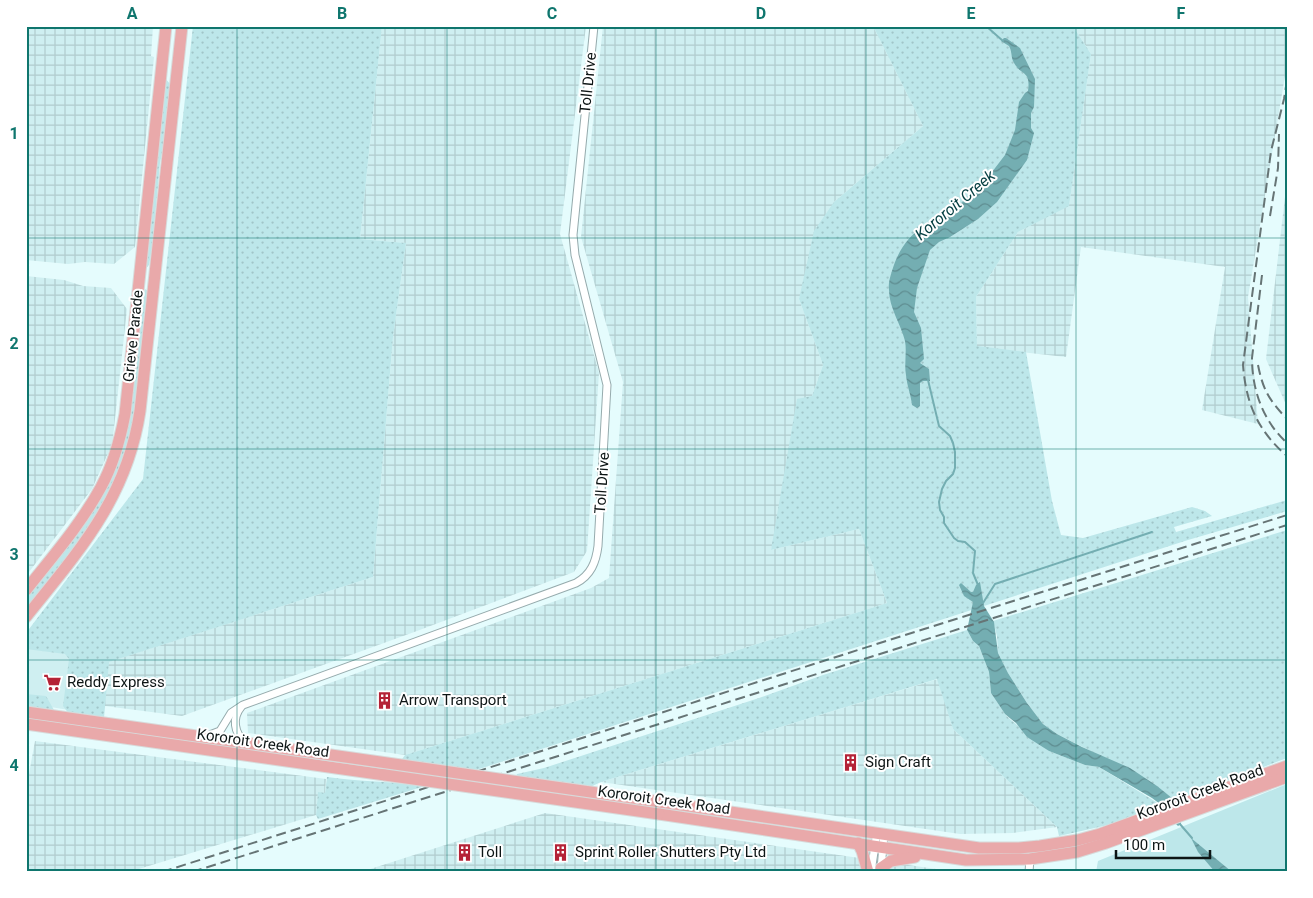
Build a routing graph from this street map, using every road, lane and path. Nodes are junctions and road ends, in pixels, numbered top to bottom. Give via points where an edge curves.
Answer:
1 (166, 26) edge
2 (182, 26) edge
3 (594, 26) edge
4 (54, 582) junction
5 (26, 590) edge
6 (26, 618) edge
7 (26, 625) edge
8 (243, 705) junction
9 (26, 712) edge
10 (26, 724) edge
11 (196, 736) junction
12 (251, 743) junction
13 (1287, 766) edge
14 (1287, 777) edge
15 (1223, 794) junction
16 (1148, 822) junction
17 (880, 833) junction
18 (858, 843) junction
19 (879, 847) junction
20 (942, 857) junction
21 (1030, 860) junction
22 (875, 871) edge
23 (1029, 872) edge

1 - 5 main road, Grieve Parade via 141,274 120,436 110,468 95,497
2 - 4 main road, Grieve Parade via 137,428 125,472 111,501
3 - 8 street, Toll Drive via 573,235 607,385 594,563 587,575 576,583
4 - 6 main road, Grieve Parade
4 - 7 main road
8 - 11 street, Toll Drive via 231,713 215,734
8 - 12 street via 237,712 236,727 240,738
9 - 11 main road, Kororoit Creek Road
10 - 18 main road, Kororoit Creek Road, bridge
11 - 12 main road, Kororoit Creek Road
12 - 17 main road, Kororoit Creek Road, bridge
13 - 15 main road, Kororoit Creek Road
14 - 15 main road, Kororoit Creek Road
15 - 16 main road, Kororoit Creek Road
16 - 17 main road, Kororoit Creek Road via 1078,840 1019,848 979,848
16 - 21 main road, Kororoit Creek Road via 1077,852
17 - 19 street
18 - 19 main road, Kororoit Creek Road
18 - 22 main road
19 - 20 main road, Kororoit Creek Road
19 - 22 street
20 - 21 main road, Kororoit Creek Road
20 - 22 main road via 903,858
21 - 23 street

